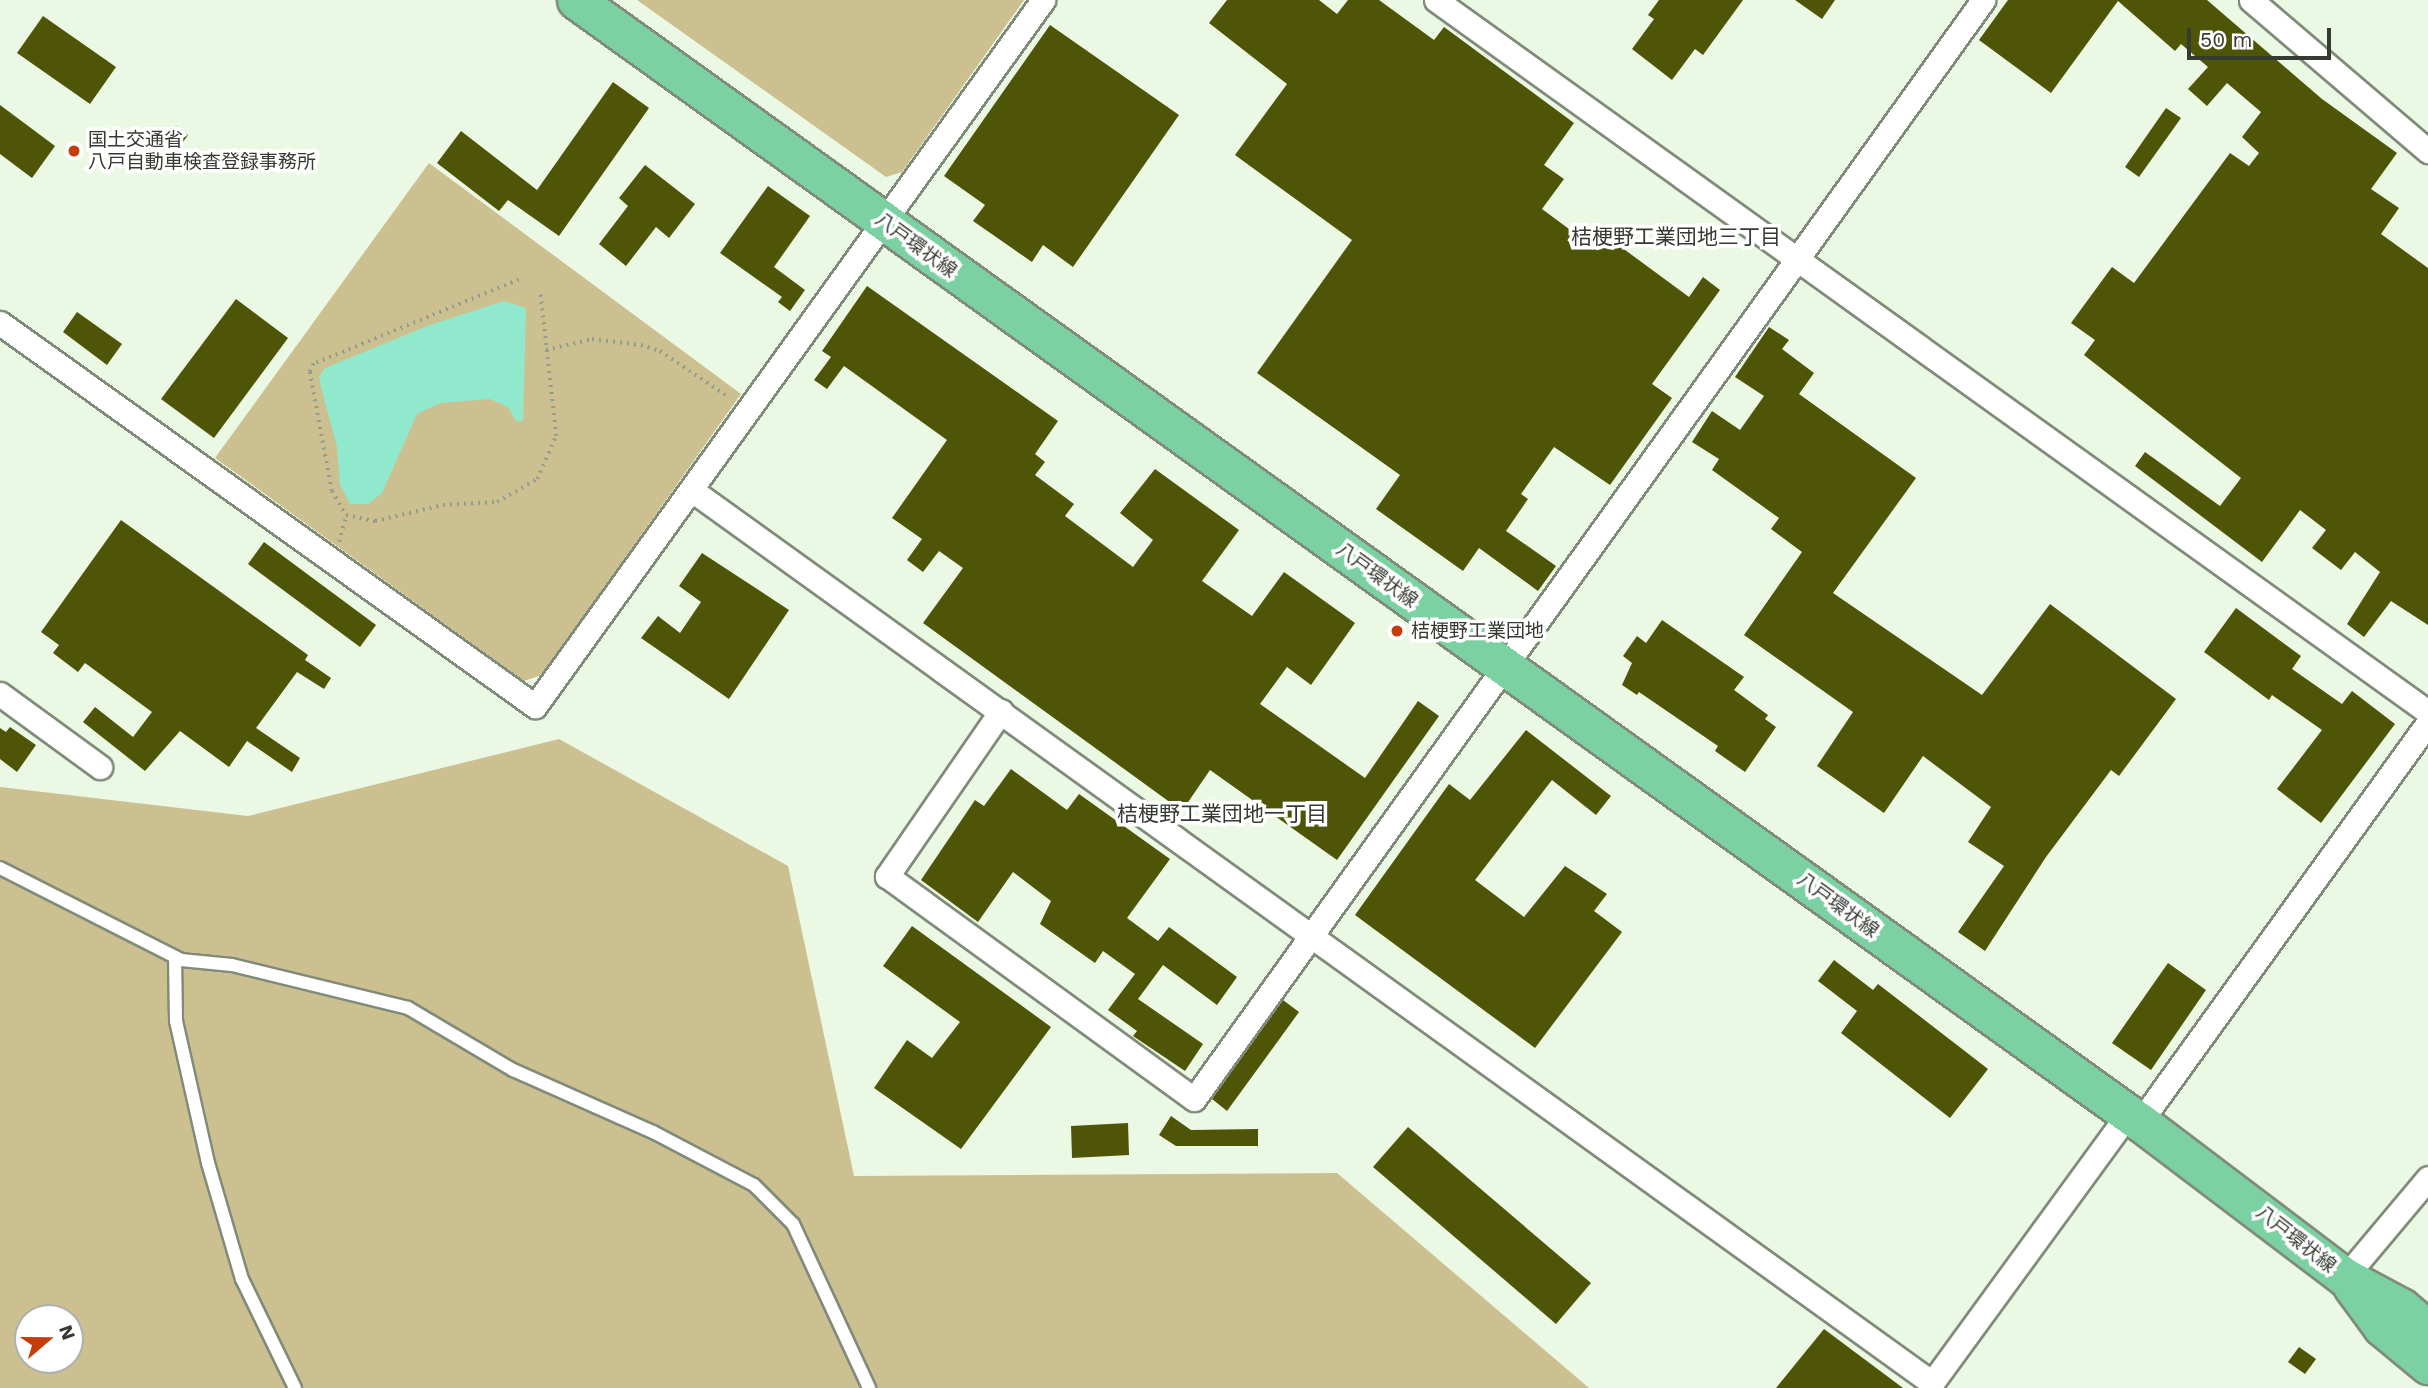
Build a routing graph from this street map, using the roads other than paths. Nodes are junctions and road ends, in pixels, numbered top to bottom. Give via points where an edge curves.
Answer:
1 (576, 0) edge
2 (1043, 0) edge
3 (1436, 0) edge
4 (1983, 0) edge
5 (2250, 0) edge
6 (2428, 151) edge
7 (884, 222) junction
8 (1795, 258) junction
9 (0, 323) edge
10 (693, 491) junction
11 (1503, 665) junction
12 (0, 694) edge
13 (1001, 711) junction
14 (2428, 712) edge
15 (2428, 723) edge
16 (100, 767) dead end
17 (0, 868) edge
18 (1311, 936) junction
19 (175, 957) junction
20 (2134, 1118) junction
21 (2428, 1178) edge
22 (2345, 1277) junction
23 (2428, 1330) edge
24 (2428, 1365) edge
25 (295, 1388) edge
26 (869, 1388) edge

1 - 7 main road, 八戸環状線
2 - 7 street
3 - 8 street
4 - 8 street
5 - 6 street
7 - 10 street
7 - 11 main road, 八戸環状線
8 - 11 street
8 - 14 street
9 - 10 street via 536,706
10 - 13 street
11 - 18 street
11 - 20 main road, 八戸環状線
12 - 16 street
13 - 18 street
13 - 18 street via 887,876 1194,1099
15 - 20 street
17 - 19 lane
18 - 20 street via 1932,1383
19 - 25 lane via 176,1021 208,1163 242,1279
19 - 26 lane via 232,965 408,1008 513,1070 653,1132 754,1185 793,1224
20 - 22 main road, 八戸環状線
21 - 22 street
22 - 23 main road, 八戸環状線 via 2401,1307
22 - 24 main road, 八戸環状線 via 2382,1327

